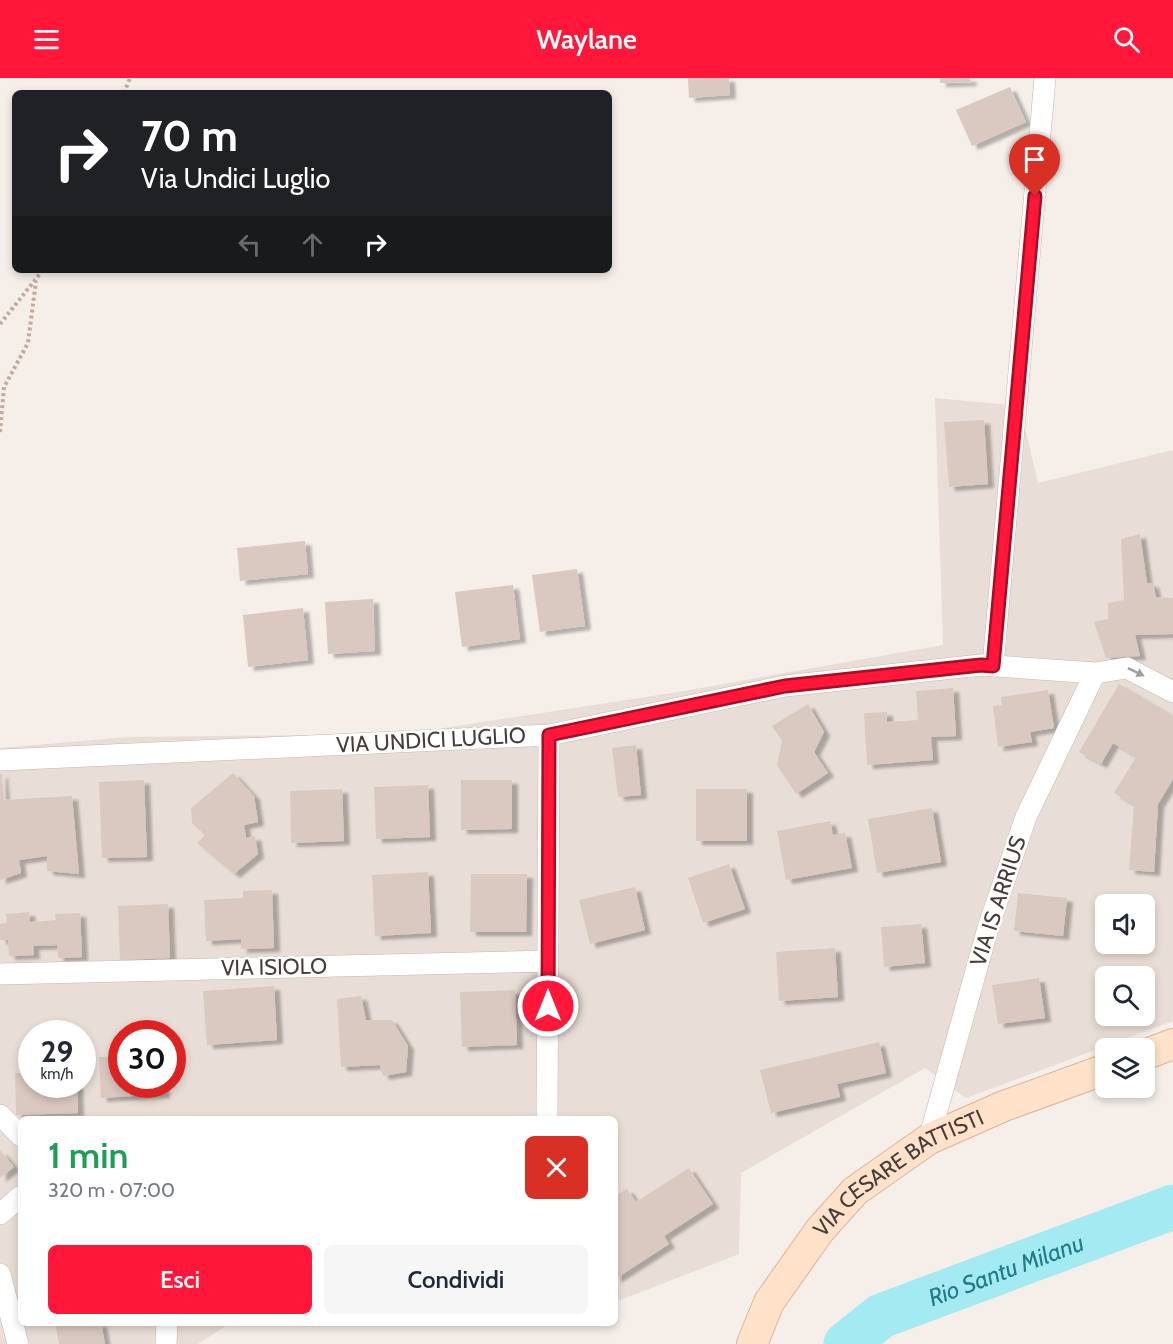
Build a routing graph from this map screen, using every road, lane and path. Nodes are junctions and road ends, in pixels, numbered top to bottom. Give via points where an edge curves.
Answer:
1 (1046, 78) edge
2 (41, 273) edge
3 (36, 281) junction
4 (0, 324) edge
5 (0, 432) edge
6 (993, 666) junction
7 (1095, 673) junction
8 (1173, 692) edge
9 (549, 735) junction
10 (0, 760) edge
11 (548, 961) junction
12 (0, 974) edge
13 (1173, 1044) edge
14 (1155, 1051) edge
15 (1095, 1073) edge
16 (0, 1115) edge
17 (547, 1116) edge
18 (18, 1133) edge
19 (929, 1139) junction
20 (18, 1199) edge
21 (0, 1214) edge
22 (0, 1274) edge
23 (167, 1326) edge
24 (18, 1344) edge
25 (166, 1344) edge
26 (752, 1344) edge

1 - 6 street
2 - 3 path
3 - 4 path
3 - 5 path via 28,343 4,387
6 - 7 street, VIA UNDICI LUGLIO
6 - 9 street, VIA UNDICI LUGLIO via 785,686
7 -> 8 street, VIA UNDICI LUGLIO via 1127,668
7 - 19 street, VIA IS ARRIUS via 1026,817 988,928
9 - 10 street, VIA UNDICI LUGLIO
9 - 11 street
11 - 12 street, VIA ISIOLO
11 - 17 street
13 - 14 main road
15 - 19 main road, VIA CESARE BATTISTI
16 - 18 street
19 - 26 main road, VIA CESARE BATTISTI via 855,1191 820,1230 770,1302
20 - 21 street
22 - 24 street
23 - 25 street

